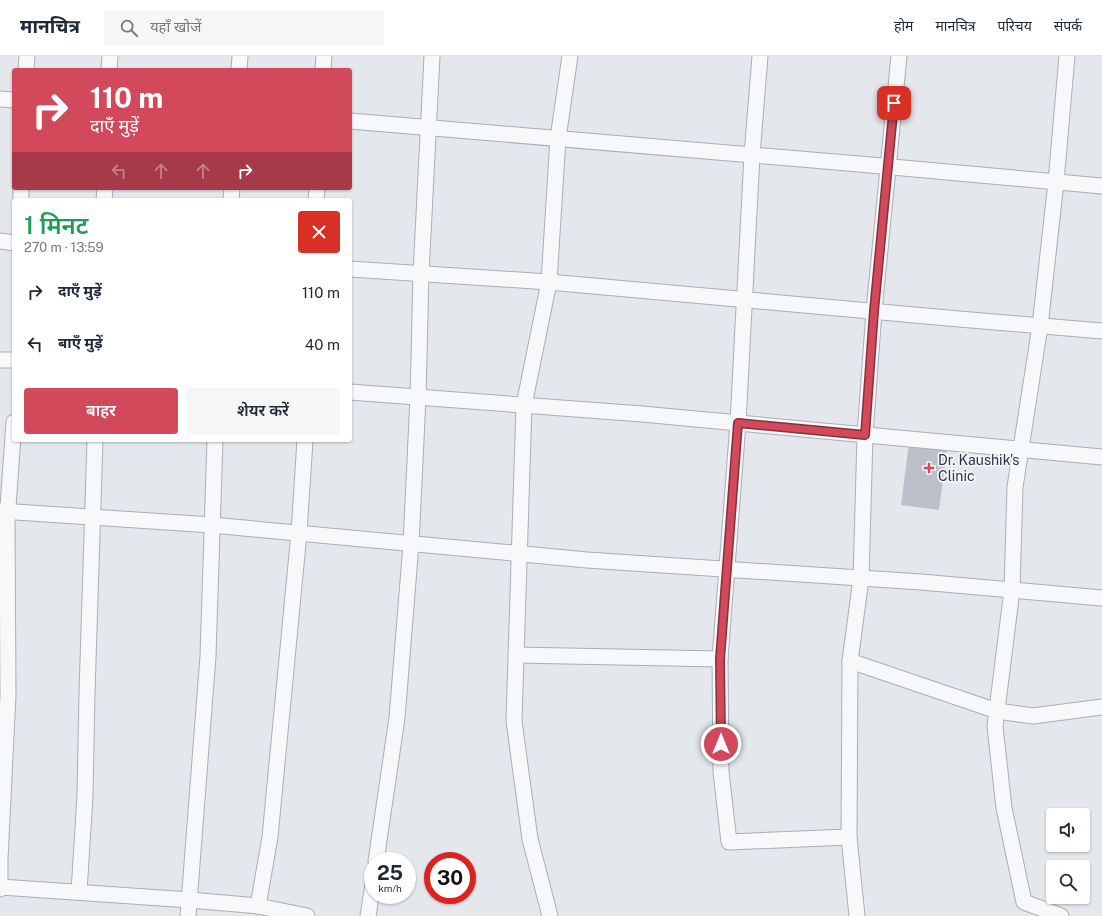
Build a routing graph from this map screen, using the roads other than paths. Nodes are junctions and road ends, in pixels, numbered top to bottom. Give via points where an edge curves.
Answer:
1 (27, 56) edge
2 (110, 56) edge
3 (240, 56) edge
4 (324, 56) edge
5 (432, 56) edge
6 (570, 56) edge
7 (760, 56) edge
8 (899, 56) edge
9 (1067, 56) edge
10 (26, 68) edge
11 (109, 68) edge
12 (239, 68) edge
13 (323, 68) edge
14 (0, 99) edge
15 (12, 100) edge
16 (352, 121) edge
17 (429, 127) junction
18 (558, 138) junction
19 (752, 155) junction
20 (888, 167) junction
21 (1056, 182) junction
22 (1102, 186) edge
23 (0, 241) edge
24 (12, 243) edge
25 (352, 269) edge
26 (421, 274) junction
27 (549, 282) junction
28 (745, 300) junction
29 (874, 311) junction
30 (1040, 326) junction
31 (1102, 331) edge
32 (0, 360) edge
33 (12, 360) edge
34 (352, 392) edge
35 (418, 398) junction
36 (524, 405) junction
37 (738, 423) junction
38 (865, 435) junction
39 (12, 440) edge
40 (95, 442) edge
41 (215, 442) edge
42 (305, 442) edge
43 (1021, 450) junction
44 (1102, 457) edge
45 (4, 511) edge
46 (92, 517) junction
47 (212, 525) junction
48 (299, 534) junction
49 (411, 544) junction
50 (518, 554) junction
51 (727, 570) junction
52 (861, 579) junction
53 (1012, 590) junction
54 (1102, 598) edge
55 (516, 655) junction
56 (720, 659) junction
57 (850, 661) junction
58 (1102, 707) edge
59 (997, 711) junction
60 (1, 816) edge
61 (849, 837) junction
62 (377, 852) edge
63 (0, 888) edge
64 (79, 892) junction
65 (190, 900) junction
66 (370, 904) edge
67 (258, 906) junction
68 (1044, 913) edge
69 (188, 916) edge
70 (307, 916) edge
71 (368, 916) edge
72 (550, 916) edge
73 (857, 916) edge
74 (1061, 916) edge

1 - 10 street
2 - 11 street
3 - 12 street
4 - 13 street
5 - 17 street
6 - 18 street
7 - 19 street
8 - 20 street
9 - 21 street
14 - 15 street
16 - 17 street
17 - 18 street
17 - 26 street
18 - 19 street
18 - 27 street
19 - 20 street
19 - 28 street
20 - 21 street
20 - 29 street
21 - 22 street
21 - 30 street
23 - 24 street
25 - 26 street
26 - 27 street
26 - 35 street
27 - 28 street
27 - 36 street
28 - 29 street
28 - 37 street
29 - 30 street
29 - 38 street
30 - 31 street
30 - 43 street
32 - 33 street
34 - 35 street
35 - 36 street
35 - 49 street
36 - 37 street
36 - 50 street
37 - 38 street
37 - 51 street
38 - 43 street
38 - 52 street
39 - 45 street
40 - 46 street
41 - 47 street
42 - 48 street
43 - 44 street
43 - 53 street via 1015,487
45 - 46 street
45 - 60 street via 8,695
46 - 47 street
46 - 64 street via 85,796
47 - 48 street
47 - 65 street via 208,656
48 - 49 street
48 - 67 street via 270,837
49 - 50 street
49 - 62 street via 397,718
50 - 51 street
50 - 55 street
51 - 52 street
51 - 56 street
52 - 53 street
52 - 57 street
53 - 54 street
53 - 59 street
55 - 56 street
55 - 72 street via 514,721 530,839
56 - 61 street via 721,772 729,842
57 - 59 street
57 - 61 street
58 - 59 street via 1033,716
59 - 68 street via 995,726 1004,808 1024,902
60 - 63 street
61 - 73 street
63 - 64 street
64 - 65 street
65 - 67 street
65 - 69 street
66 - 71 street
67 - 70 street
68 - 74 street

